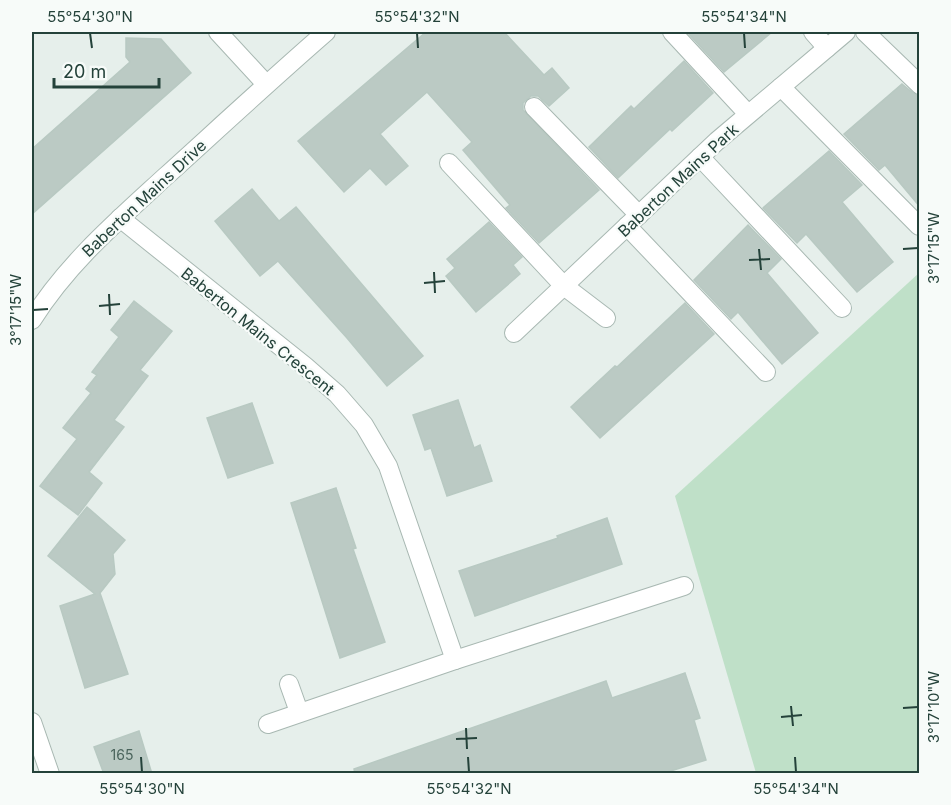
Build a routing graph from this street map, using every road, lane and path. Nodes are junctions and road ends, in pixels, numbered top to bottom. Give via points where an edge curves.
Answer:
1 (218, 32) edge
2 (326, 32) edge
3 (672, 32) edge
4 (813, 32) edge
5 (846, 32) edge
6 (865, 32) edge
7 (827, 48) junction
8 (266, 84) junction
9 (920, 85) edge
10 (781, 87) junction
11 (534, 107) dead end
12 (748, 114) junction
13 (700, 157) junction
14 (449, 163) dead end
15 (120, 218) junction
16 (633, 221) junction
17 (919, 226) edge
18 (564, 286) junction
19 (842, 308) dead end
20 (606, 318) dead end
21 (32, 320) edge
22 (514, 333) dead end
23 (766, 372) dead end
24 (684, 586) dead end
25 (455, 660) junction
26 (289, 684) dead end
27 (299, 712) junction
28 (32, 722) edge
29 (268, 724) dead end
30 (50, 774) edge

1 - 8 street
2 - 8 street, Baberton Mains Drive
3 - 12 street
4 - 7 street
5 - 7 street, Baberton Mains Park
6 - 9 street
7 - 10 street, Baberton Mains Park
8 - 15 street, Baberton Mains Drive
10 - 12 street, Baberton Mains Park
10 - 17 street
11 - 16 street
12 - 13 street, Baberton Mains Park
13 - 16 street, Baberton Mains Park
13 - 19 street
14 - 18 street
15 - 21 street, Baberton Mains Drive via 70,267
15 - 25 street, Baberton Mains Crescent via 305,366 364,425 388,466
16 - 18 street, Baberton Mains Park
16 - 23 street
18 - 20 street
18 - 22 street, Baberton Mains Park
24 - 25 street
25 - 27 street
26 - 27 street
27 - 29 street
28 - 30 street

